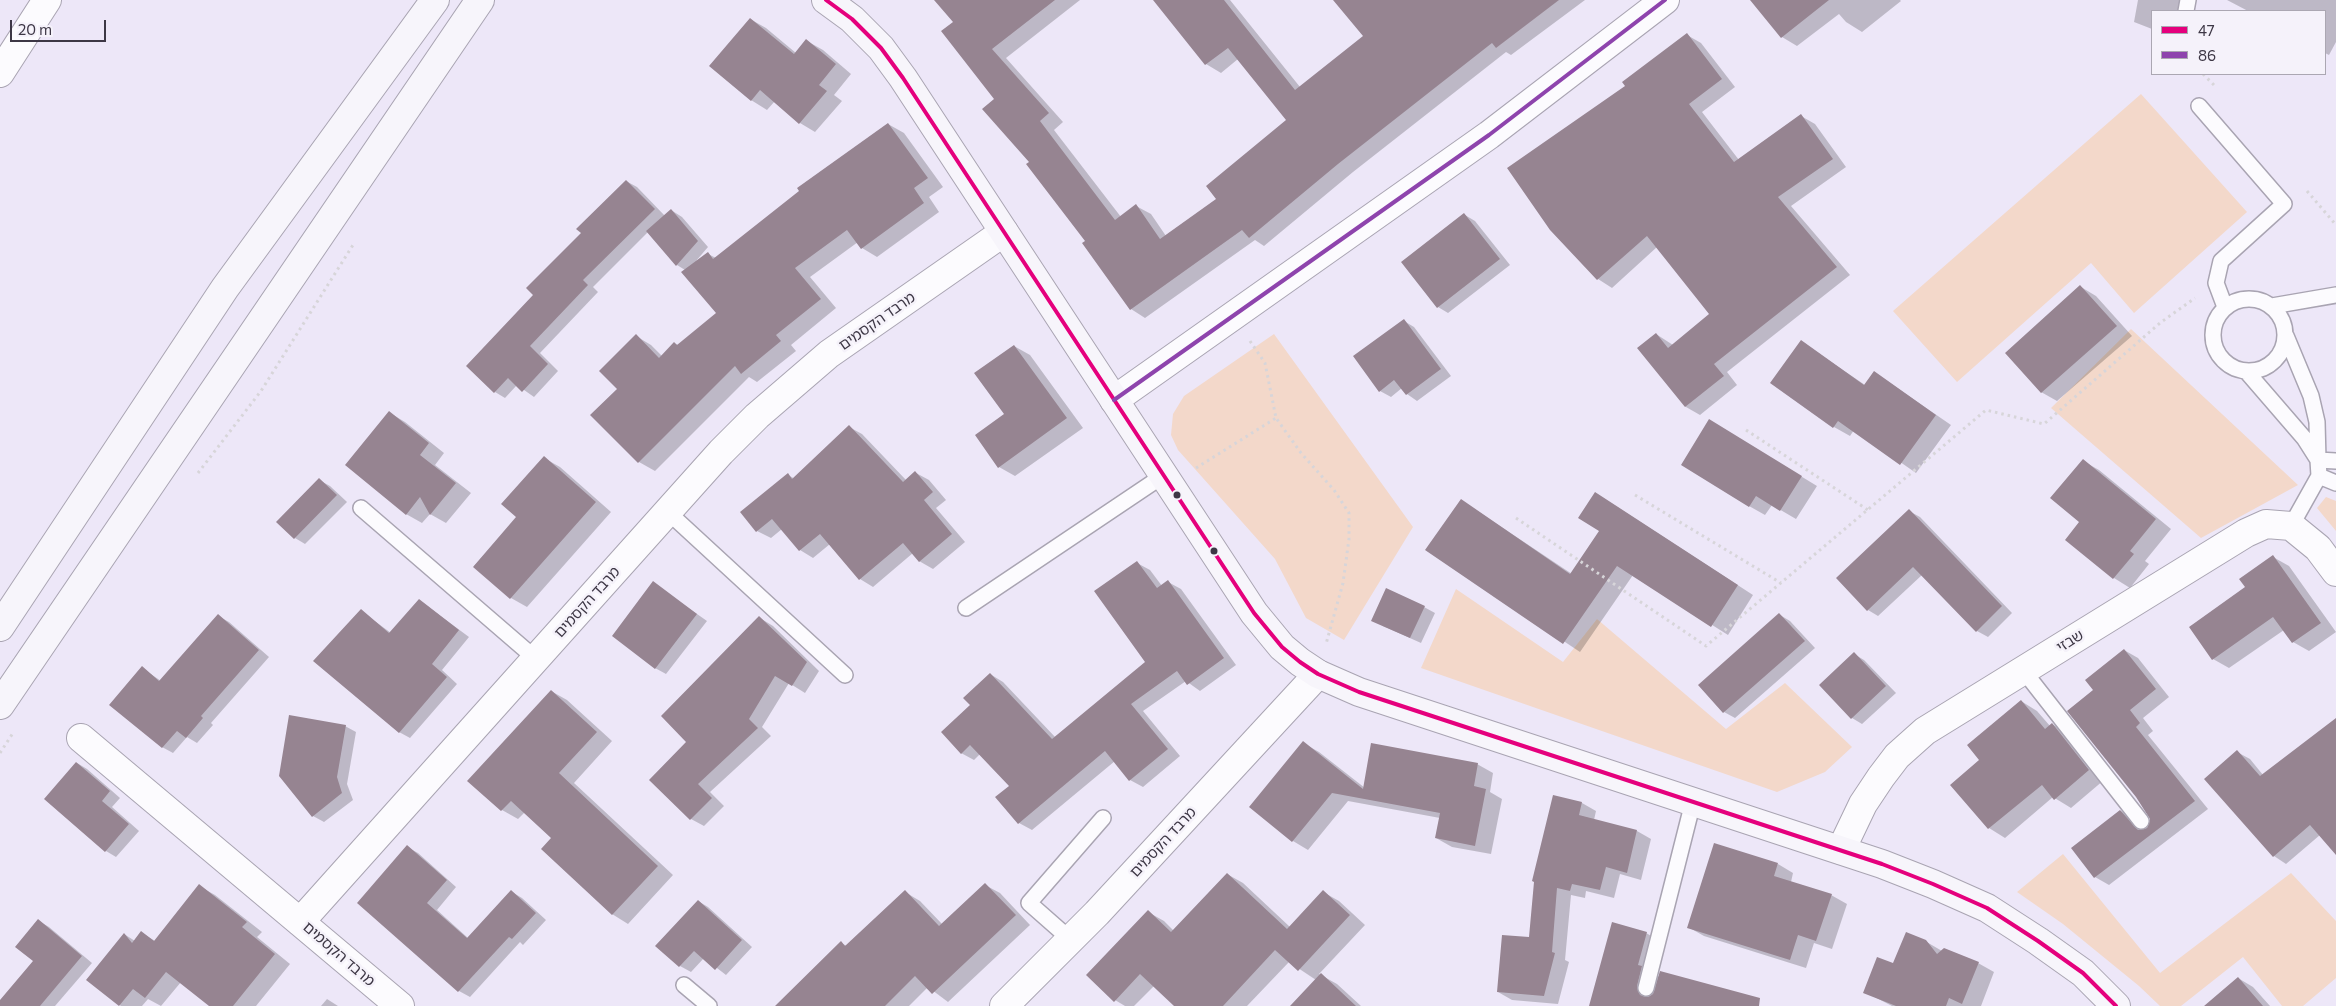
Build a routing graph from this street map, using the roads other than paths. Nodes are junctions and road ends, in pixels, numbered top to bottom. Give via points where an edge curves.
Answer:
1 (47, 0) edge
2 (435, 0) edge
3 (480, 0) edge
4 (826, 0) edge
5 (1665, 0) edge
6 (0, 72) edge
7 (2199, 106) dead end
8 (1004, 232) junction
9 (2336, 295) edge
10 (2272, 306) junction
11 (2225, 307) junction
12 (2286, 336) junction
13 (2247, 372) junction
14 (1114, 400) junction
15 (2318, 460) junction
16 (2336, 461) edge
17 (2319, 476) junction
18 (1167, 480) junction
19 (2336, 483) edge
20 (361, 508) dead end
21 (668, 512) junction
22 (2291, 526) junction
23 (2336, 572) edge
24 (8, 599) edge
25 (966, 608) dead end
26 (0, 628) edge
27 (536, 659) junction
28 (2023, 670) junction
29 (846, 674) dead end
30 (1318, 674) junction
31 (0, 705) edge
32 (81, 738) dead end
33 (1693, 802) junction
34 (1103, 818) dead end
35 (2141, 821) dead end
36 (1841, 850) junction
37 (300, 922) junction
38 (1071, 940) junction
39 (684, 985) dead end
40 (1646, 988) dead end
41 (400, 1006) edge
42 (709, 1006) edge
43 (1004, 1006) edge
44 (2116, 1006) edge

1 - 6 street
2 - 24 street via 225,288
3 - 31 street
4 - 8 street via 852,19 881,48
5 - 14 street via 1489,135
7 - 11 lane via 2284,204 2221,261 2216,283
8 - 14 street
8 - 21 street, מרבד הקסמים via 829,354 788,388 721,452
9 - 10 lane
10 - 11 lane via 2248,298 2236,300
10 - 12 lane via 2285,325
11 - 13 lane via 2217,317 2213,342 2226,363
12 - 13 lane via 2284,348 2269,366
12 - 15 lane via 2311,396 2317,422
13 - 15 lane via 2304,438
14 - 18 street
15 - 16 lane
15 - 17 lane
17 - 19 lane
17 - 22 lane
18 - 25 lane
18 - 30 street via 1266,629 1282,647
20 - 27 lane
21 - 27 street, מרבד הקסמים
21 - 29 lane
22 - 23 street via 2318,548
22 - 28 street, שבזי via 2266,524 2246,533
24 - 26 street
27 - 37 street, מרבד הקסמים
28 - 35 lane
28 - 36 street, שבזי via 1925,731 1897,756 1863,804
30 - 33 street via 1359,692
30 - 38 street, מרבד הקסמים
32 - 37 street
33 - 36 street
33 - 40 lane
34 - 38 lane via 1029,903
36 - 44 street via 1986,908 2083,973
37 - 41 street, מרבד הקסמים
38 - 43 street, מרבד הקסמים
39 - 42 lane

